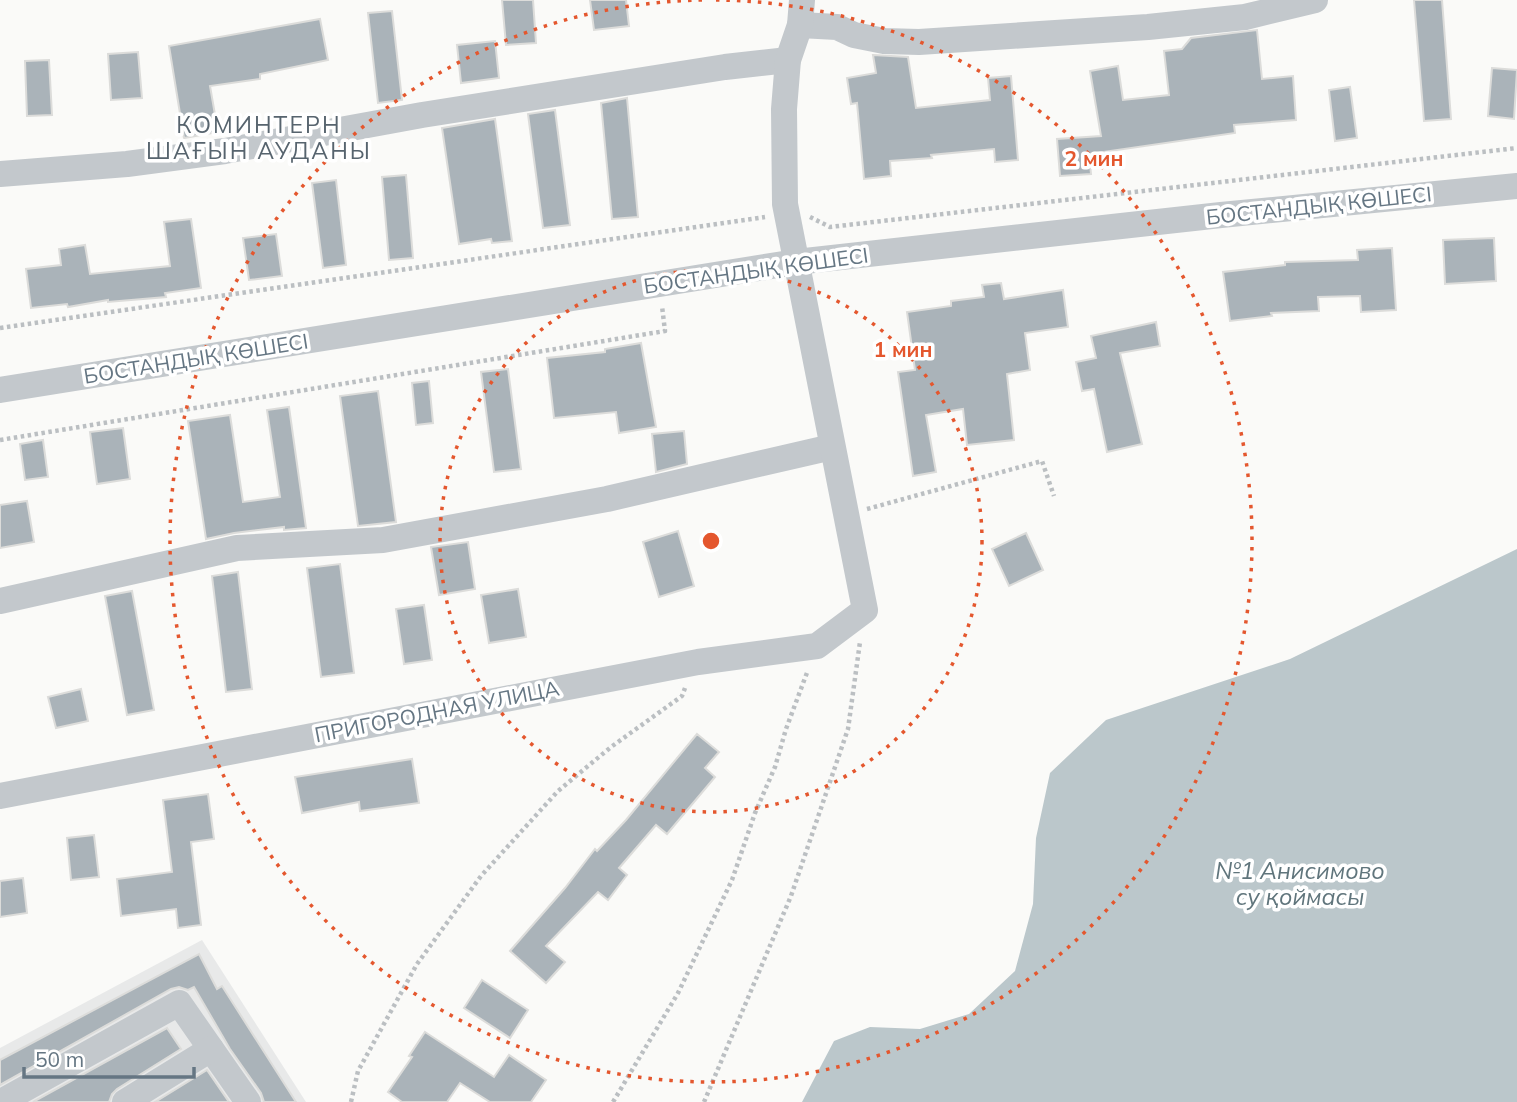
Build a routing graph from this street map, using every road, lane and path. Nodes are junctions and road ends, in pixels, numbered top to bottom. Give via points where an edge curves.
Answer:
1 (1315, 0) edge
2 (801, 13) edge
3 (788, 60) junction
4 (1517, 148) edge
5 (0, 174) edge
6 (1517, 186) edge
7 (787, 214) junction
8 (796, 262) junction
9 (660, 284) junction
10 (0, 328) edge
11 (0, 390) edge
12 (0, 440) edge
13 (832, 447) junction
14 (1054, 496) dead end
15 (846, 515) junction
16 (0, 601) edge
17 (865, 610) junction
18 (817, 646) junction
19 (698, 662) junction
20 (0, 796) edge
21 (211, 1049) junction
22 (1, 1102) edge
23 (125, 1102) edge
24 (248, 1102) edge
25 (351, 1102) edge
26 (613, 1102) edge
27 (704, 1102) edge

1 - 2 street via 1245,17 919,42 854,35
2 - 3 street
3 - 5 street via 422,115 225,151
3 - 7 street via 784,109
4 - 7 path via 830,227 800,212
6 - 8 street, БОСТАНДЫҚ КӨШЕСІ
7 - 8 street
7 - 10 path
8 - 9 street, БОСТАНДЫҚ КӨШЕСІ
8 - 13 street
9 - 11 street, БОСТАНДЫҚ КӨШЕСІ
9 - 12 path via 665,331
13 - 15 street
13 - 16 street via 580,504 383,540 237,548
14 - 15 path via 1042,461
15 - 17 street
17 - 18 street, ПРИГОРОДНАЯ УЛИЦА
17 - 27 path via 848,729 791,896
18 - 19 street, ПРИГОРОДНАЯ УЛИЦА
18 - 26 path via 732,880 678,993
19 - 20 street, ПРИГОРОДНАЯ УЛИЦА
19 - 25 path via 682,696 558,791 481,876 416,964 358,1071
21 - 22 street via 179,1003
21 - 23 street
21 - 24 street

